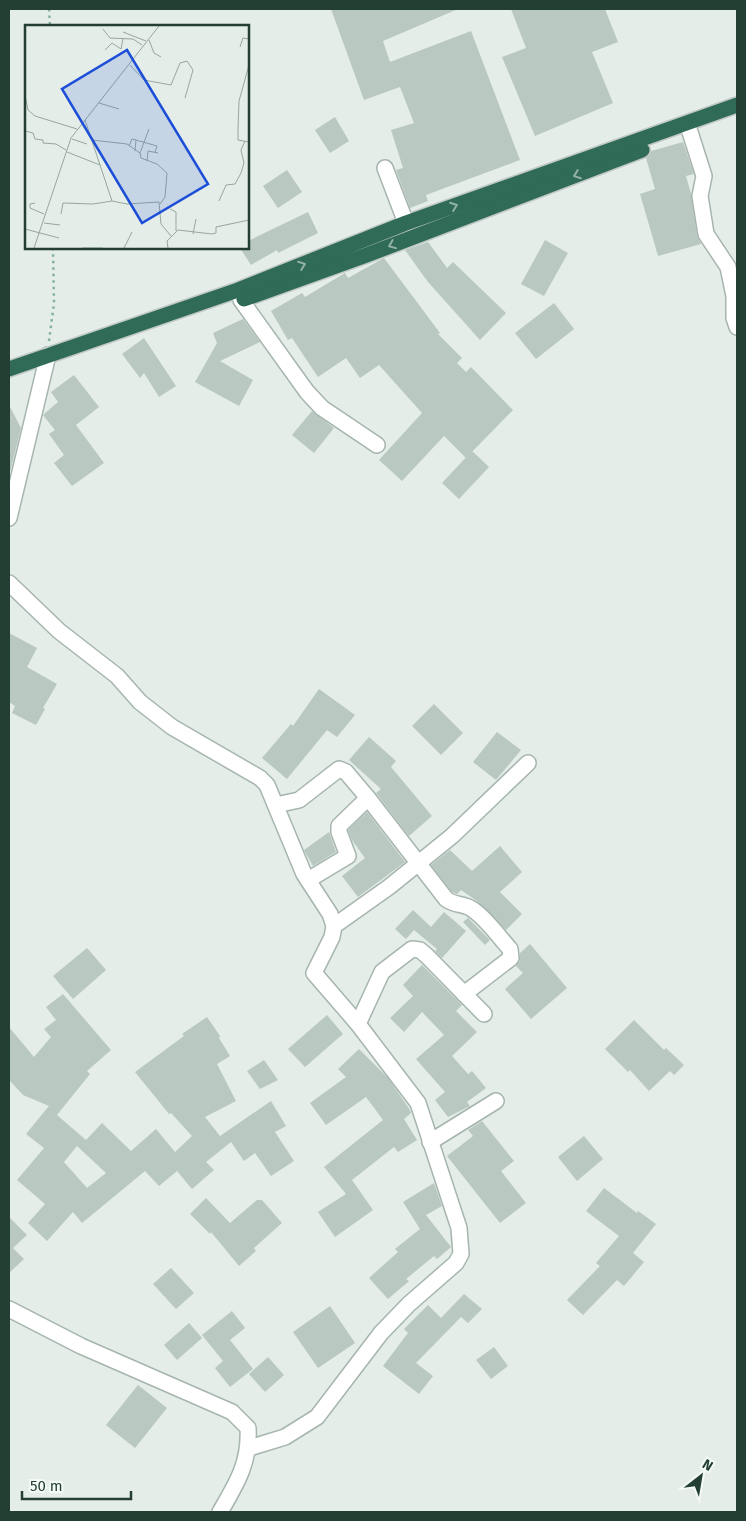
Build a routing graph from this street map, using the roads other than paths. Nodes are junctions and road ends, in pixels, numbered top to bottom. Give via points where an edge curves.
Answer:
1 (737, 105) edge
2 (737, 116) edge
3 (689, 128) junction
4 (385, 168) dead end
5 (406, 223) junction
6 (241, 300) junction
7 (737, 327) edge
8 (47, 360) junction
9 (9, 369) edge
10 (9, 379) edge
11 (377, 445) dead end
12 (9, 518) edge
13 (9, 584) edge
14 (528, 763) dead end
15 (368, 798) junction
16 (276, 806) junction
17 (418, 863) junction
18 (308, 880) junction
19 (334, 926) junction
20 (464, 994) junction
21 (484, 1014) dead end
22 (358, 1024) junction
23 (496, 1101) dead end
24 (430, 1142) junction
25 (9, 1309) edge
26 (249, 1448) junction
27 (220, 1512) edge

1 - 3 highway
2 - 3 highway
5 -> 3 highway
3 -> 6 highway via 364,256
3 - 7 street via 704,176 700,196 706,234 728,267
4 - 5 street
8 -> 5 highway via 238,290
6 - 8 highway
6 - 11 street via 322,408
8 - 9 highway
8 - 10 highway
8 - 12 street
13 - 16 street via 172,727 260,778 267,785
14 - 17 street via 452,836
15 - 16 street via 346,772 339,769 299,800
15 - 17 street
15 - 18 street via 339,826 348,856
16 - 18 street
17 - 19 street
17 - 20 street via 446,899 456,906 473,909 512,952 511,958
18 - 19 street
19 - 22 street via 314,973
20 - 21 street
20 - 22 street via 427,956 412,949 382,972
22 - 24 street via 418,1103
23 - 24 street
24 - 26 street via 459,1228 461,1254 456,1263 408,1304 381,1333 317,1416 285,1437
25 - 26 street via 81,1346 232,1412 248,1428
26 - 27 street via 239,1480

